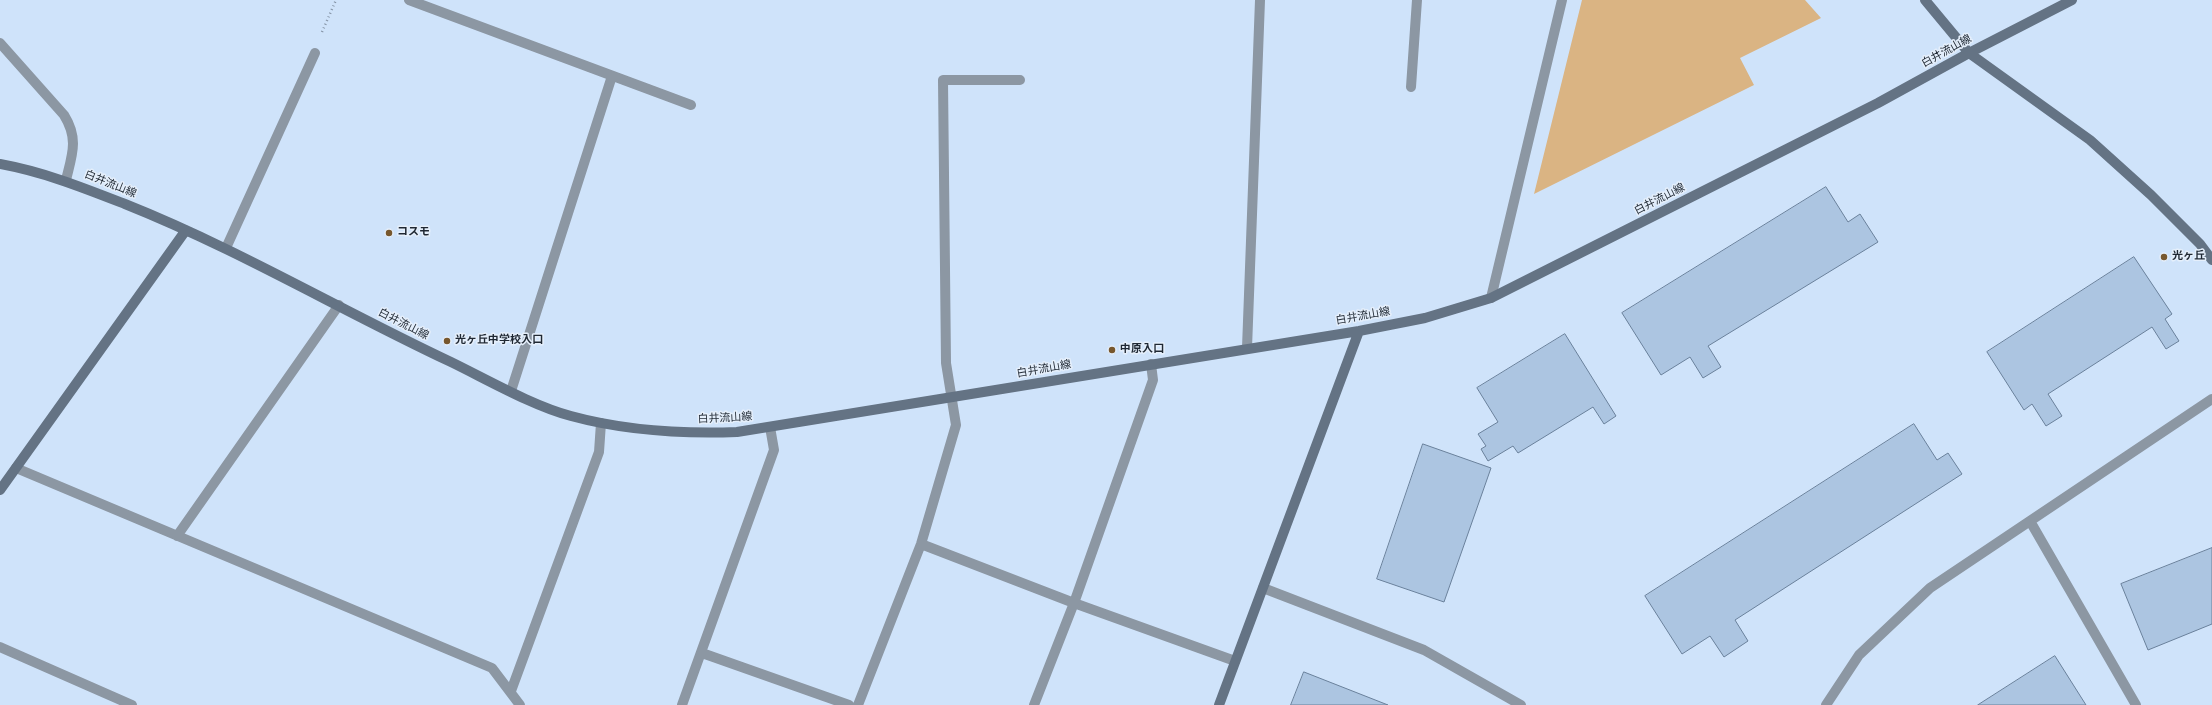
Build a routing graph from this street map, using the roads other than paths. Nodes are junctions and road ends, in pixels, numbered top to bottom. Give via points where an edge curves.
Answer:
1 (409, 0) edge
2 (1260, 0) edge
3 (1417, 0) edge
4 (1562, 0) edge
5 (1925, 0) edge
6 (2072, 0) edge
7 (0, 43) edge
8 (315, 53) road end
9 (1969, 53) junction
10 (612, 76) junction
11 (1020, 80) dead end
12 (1411, 87) dead end
13 (691, 105) dead end
14 (0, 164) edge
15 (66, 180) junction
16 (186, 230) junction
17 (226, 248) junction
18 (2212, 260) edge
19 (1491, 298) junction
20 (339, 305) junction
21 (1359, 331) junction
22 (1247, 348) junction
23 (1151, 364) junction
24 (511, 390) junction
25 (951, 398) junction
26 (2212, 399) edge
27 (601, 423) junction
28 (770, 427) junction
29 (16, 468) junction
30 (0, 490) edge
31 (2030, 521) junction
32 (177, 536) junction
33 (921, 544) junction
34 (1263, 588) junction
35 (1074, 603) junction
36 (0, 647) edge
37 (702, 653) junction
38 (1235, 661) junction
39 (511, 690) junction
40 (132, 705) edge
41 (520, 705) edge
42 (682, 705) edge
43 (849, 705) edge
44 (858, 705) edge
45 (1034, 705) edge
46 (1219, 705) edge
47 (1521, 705) edge
48 (1826, 705) edge
49 (2136, 705) edge

1 - 10 street
2 - 22 street
3 - 12 street
4 - 19 street
5 - 9 main road
6 - 9 main road, 白井流山線
7 - 15 street via 64,115 72,128 73,152
8 - 17 street
9 - 18 main road via 2090,140 2152,195 2200,244
9 - 19 main road, 白井流山線 via 1872,107
10 - 13 street
10 - 24 street
11 - 25 street via 943,80 946,363
14 - 15 main road, 白井流山線
15 - 16 main road, 白井流山線
16 - 17 main road, 白井流山線
16 - 29 main road
17 - 20 main road, 白井流山線
19 - 21 main road, 白井流山線 via 1425,318
20 - 24 main road, 白井流山線 via 406,341
20 - 32 street
21 - 22 main road, 白井流山線
21 - 34 main road
22 - 23 main road, 白井流山線
23 - 25 main road, 白井流山線
23 - 35 street via 1154,380
24 - 27 main road, 白井流山線 via 569,416
25 - 28 main road, 白井流山線
25 - 33 street via 956,425
26 - 31 street
27 - 28 main road, 白井流山線 via 665,432 704,433
27 - 39 street via 599,452
28 - 37 street via 774,450
29 - 30 main road
29 - 32 street
31 - 48 street via 1930,588 1859,654
31 - 49 street
32 - 39 street via 492,668
33 - 35 street
33 - 44 street
34 - 38 main road
34 - 47 street via 1424,650
35 - 38 street
35 - 45 street
36 - 40 street
37 - 42 street
37 - 43 street
38 - 46 main road
39 - 41 street

